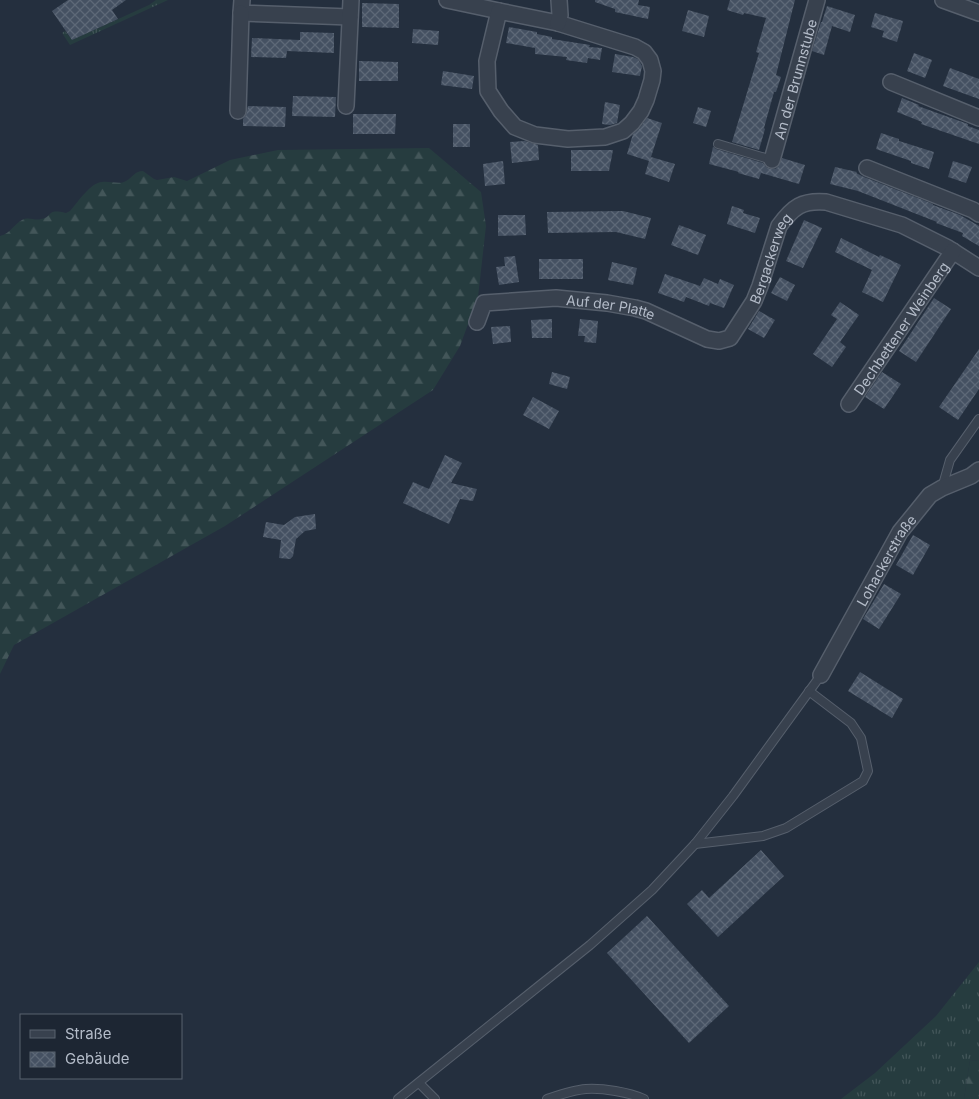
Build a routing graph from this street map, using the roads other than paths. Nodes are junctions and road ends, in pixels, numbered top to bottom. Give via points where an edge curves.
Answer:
1 (351, 0) edge
2 (447, 0) edge
3 (559, 0) edge
4 (817, 0) edge
5 (943, 0) edge
6 (242, 7) edge
7 (499, 11) junction
8 (979, 13) edge
9 (350, 17) junction
10 (558, 23) junction
11 (891, 82) dead end
12 (346, 106) dead end
13 (238, 111) dead end
14 (979, 118) edge
15 (718, 144) dead end
16 (772, 160) joint
17 (867, 168) dead end
18 (826, 202) joint
19 (977, 208) edge
20 (953, 252) junction
21 (979, 268) edge
22 (477, 322) dead end
23 (730, 338) joint
24 (849, 404) dead end
25 (979, 419) edge
26 (979, 470) edge
27 (942, 488) junction
28 (820, 675) joint
29 (809, 690) junction
30 (695, 844) junction
31 (419, 1083) junction
32 (398, 1099) edge
33 (435, 1099) edge
34 (548, 1099) edge
35 (644, 1099) edge

1 - 9 street
2 - 7 street
3 - 10 street
4 - 16 street, An der Brunnstube
5 - 8 street
6 - 9 street
6 - 13 street
7 - 10 street
7 - 10 street via 487,61 488,91 500,111 516,127 535,135 568,139 605,137 624,131 646,100 653,71 650,60 635,47
9 - 12 street
11 - 14 street
15 - 16 lane
17 - 19 street
18 - 20 street, Dechbettener Weinberg via 902,225
18 - 23 street, Bergackerweg via 800,204 784,218 754,301
20 - 21 street, Dechbettener Weinberg
20 - 24 street, Dechbettener Weinberg
22 - 23 street, Auf der Platte via 484,303 556,298 635,308 708,339 720,341
25 - 27 lane via 950,460
26 - 27 street, Lohackerstraße
27 - 28 street, Lohackerstraße via 930,495 900,532
28 - 29 lane
29 - 30 lane
29 - 30 lane via 851,723 861,738 868,771 863,781 786,828 763,836
30 - 31 lane via 652,890 590,945
31 - 32 lane
31 - 33 lane
34 - 35 lane via 586,1089 611,1090

